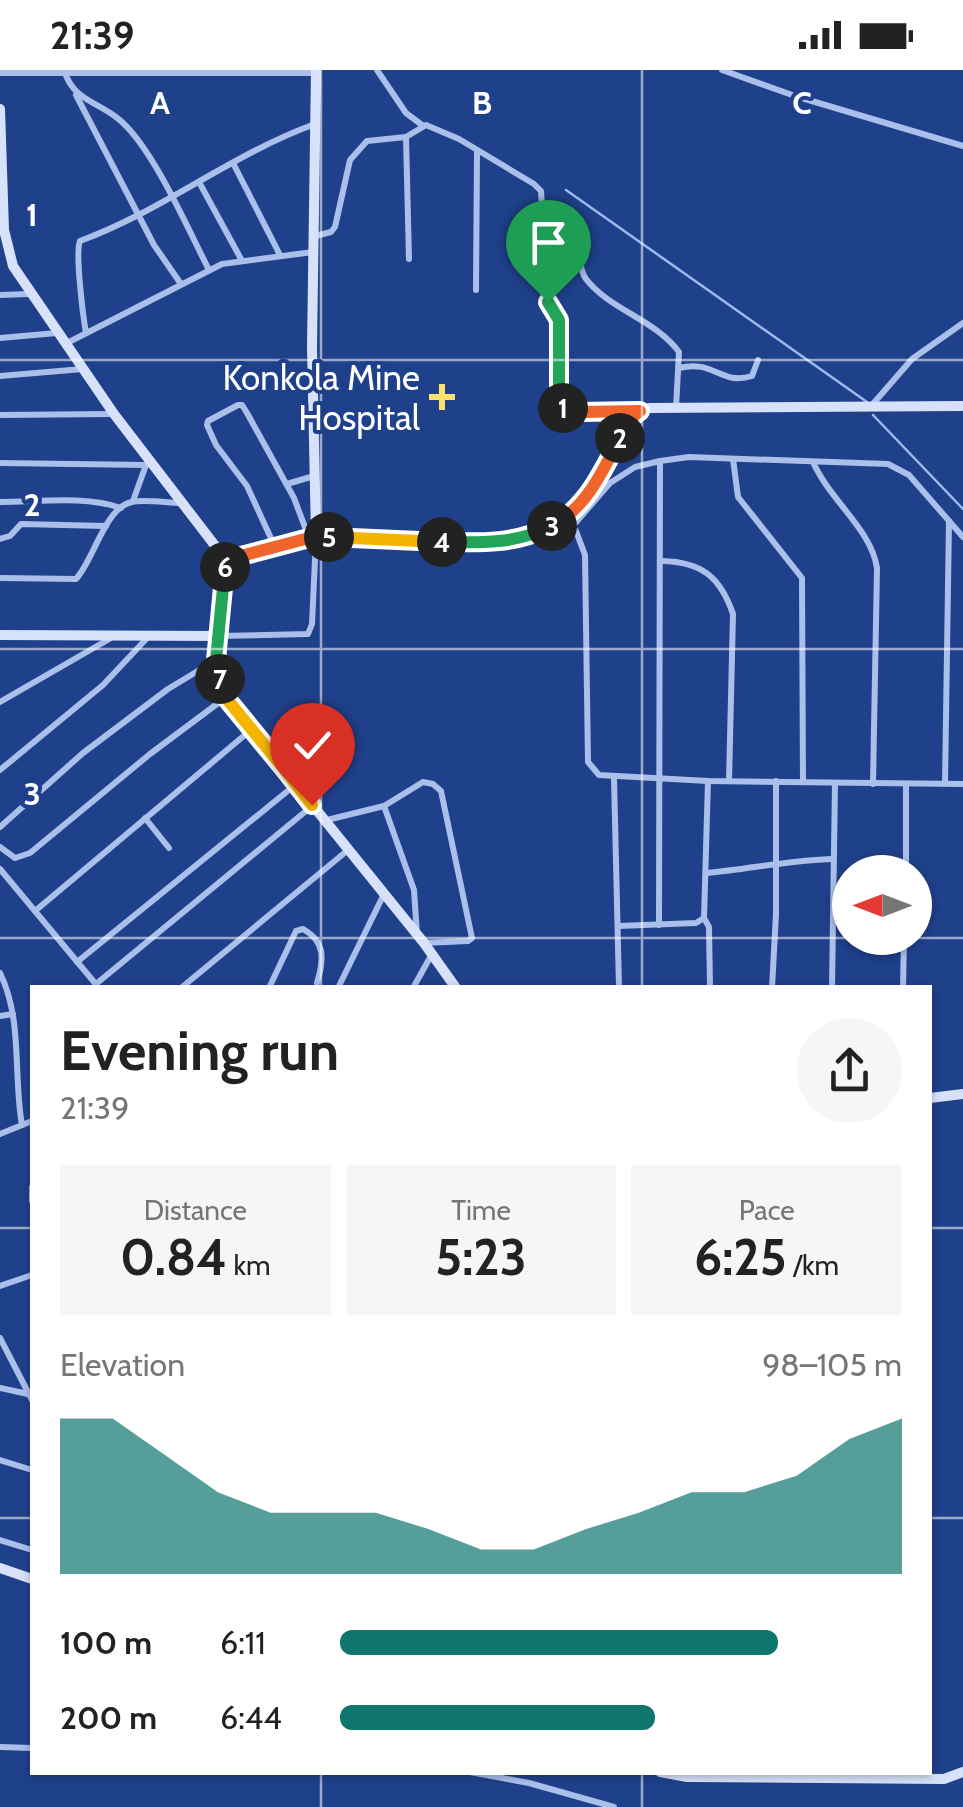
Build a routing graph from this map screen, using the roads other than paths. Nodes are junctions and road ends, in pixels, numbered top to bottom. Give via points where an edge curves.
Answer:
1 (378, 70) edge
2 (722, 70) edge
3 (251, 72) edge
4 (316, 72) edge
5 (0, 73) edge
6 (65, 73) junction
7 (76, 93) junction
8 (0, 108) edge
9 (315, 124) junction
10 (422, 126) junction
11 (406, 136) junction
12 (963, 146) edge
13 (477, 153) junction
14 (2, 163) edge
15 (233, 163) junction
16 (199, 182) junction
17 (170, 196) junction
18 (2, 215) edge
19 (138, 215) junction
20 (573, 216) dead end
21 (314, 236) junction
22 (313, 252) junction
23 (4, 253) edge
24 (280, 255) junction
25 (409, 259) dead end
26 (240, 260) junction
27 (210, 270) junction
28 (181, 284) junction
29 (476, 290) dead end
30 (29, 294) junction
31 (0, 295) edge
32 (963, 323) edge
33 (86, 333) junction
34 (57, 334) junction
35 (0, 338) edge
36 (66, 344) junction
37 (758, 360) dead end
38 (680, 368) junction
39 (84, 369) junction
40 (0, 376) edge
41 (963, 406) edge
42 (870, 407) junction
43 (676, 408) junction
44 (640, 411) junction
45 (114, 414) junction
46 (0, 415) edge
47 (733, 459) junction
48 (660, 461) junction
49 (148, 462) junction
50 (814, 462) junction
51 (0, 463) edge
52 (315, 476) junction
53 (286, 484) junction
54 (133, 501) junction
55 (0, 502) edge
56 (181, 502) junction
57 (121, 508) junction
58 (949, 520) junction
59 (567, 524) junction
60 (106, 526) junction
61 (963, 537) edge
62 (312, 538) junction
63 (0, 539) edge
64 (275, 546) junction
65 (226, 560) junction
66 (662, 562) junction
67 (0, 578) edge
68 (0, 635) edge
69 (116, 635) junction
70 (150, 635) junction
71 (218, 636) junction
72 (216, 660) junction
73 (226, 698) junction
74 (0, 702) edge
75 (252, 729) junction
76 (0, 770) edge
77 (614, 778) junction
78 (658, 779) junction
79 (708, 780) junction
80 (729, 781) junction
81 (776, 782) junction
82 (803, 782) junction
83 (835, 783) junction
84 (296, 784) junction
85 (873, 784) junction
86 (906, 784) junction
87 (946, 784) junction
88 (963, 784) edge
89 (312, 805) junction
90 (384, 806) junction
91 (145, 818) junction
92 (326, 821) junction
93 (0, 826) edge
94 (0, 847) edge
95 (169, 848) dead end
96 (348, 850) junction
97 (833, 855) edge
98 (906, 855) edge
99 (832, 859) edge
100 (776, 864) junction
101 (0, 869) edge
102 (707, 873) junction
103 (384, 894) junction
104 (35, 910) junction
105 (704, 918) junction
106 (659, 925) junction
107 (618, 926) junction
108 (421, 940) junction
109 (432, 954) junction
110 (832, 955) edge
111 (904, 955) edge
112 (77, 962) junction
113 (0, 973) edge
114 (316, 984) dead end
115 (96, 985) edge
116 (98, 985) edge
117 (185, 985) edge
118 (270, 985) edge
119 (339, 985) edge
120 (416, 985) edge
121 (454, 985) edge
122 (619, 985) edge
123 (710, 985) edge
124 (772, 985) edge
125 (832, 985) edge
126 (903, 985) edge
127 (13, 1014) junction
128 (0, 1016) edge
129 (963, 1094) edge
130 (932, 1098) edge
131 (30, 1122) edge
132 (22, 1125) junction
133 (0, 1134) edge
134 (30, 1276) edge
135 (0, 1286) edge
136 (0, 1338) edge
137 (0, 1388) edge
138 (30, 1395) edge
139 (30, 1397) edge
140 (0, 1460) edge
141 (30, 1469) edge
142 (0, 1540) edge
143 (30, 1549) edge
144 (0, 1568) edge
145 (30, 1578) edge
146 (0, 1747) edge
147 (30, 1748) edge
148 (486, 1775) edge
149 (676, 1775) edge
150 (962, 1775) edge
151 (916, 1776) edge
152 (614, 1807) edge

1 - 10 street
2 - 12 street
3 - 4 street
3 - 6 street
4 - 9 street
5 - 6 street
6 - 7 street
7 - 17 street via 130,129
7 - 19 street
8 - 14 street
9 - 15 street
9 - 21 street
10 - 11 street
10 - 13 street
11 - 21 street via 373,138 358,150 335,227
11 - 25 street
13 - 29 street
13 - 44 street via 541,191 548,302 559,320 559,408
14 - 18 street
15 - 16 street
15 - 24 street
16 - 17 street
16 - 26 street
17 - 19 street
17 - 27 street
18 - 23 street
19 - 28 street
19 - 33 street via 77,245
20 - 38 street via 583,276 674,344
21 - 22 street
22 - 24 street
22 - 52 street
23 - 30 street
24 - 26 street
26 - 27 street
27 - 28 street
28 - 33 street
30 - 31 street
30 - 34 street
32 - 42 street via 912,359
33 - 36 street
34 - 35 street
34 - 36 street
36 - 39 street
37 - 38 street via 752,376 744,378 702,364
38 - 43 street
39 - 40 street
39 - 45 street
41 - 42 street
42 - 43 street
43 - 44 street
44 - 59 street
45 - 46 street
45 - 49 street
47 - 48 street
47 - 50 street
47 - 82 street via 738,497 802,578
48 - 59 street via 610,483
48 - 66 street
49 - 51 street
49 - 54 street
49 - 56 street
50 - 58 street via 898,468
50 - 85 street via 834,500 874,547
52 - 53 street
52 - 62 street
53 - 62 street
53 - 64 street via 242,405 208,421
54 - 56 street
54 - 57 street
55 - 57 street
56 - 65 street
57 - 60 street
58 - 61 street
58 - 87 street
59 - 62 street via 494,544
59 - 77 street via 585,554 588,762 599,776
60 - 63 street via 20,524
60 - 67 street via 76,579
62 - 64 street
62 - 71 street via 308,634
64 - 65 street
65 - 71 street
66 - 78 street
66 - 80 street via 699,567 727,597 733,614
68 - 69 street
69 - 70 street
69 - 74 street
70 - 71 street
70 - 76 street via 103,685
71 - 72 street
72 - 73 street
72 - 93 street via 83,753
73 - 75 street
73 - 94 street via 30,853 15,858
75 - 84 street
75 - 91 street
77 - 78 street
77 - 107 street
78 - 79 street
78 - 106 street
79 - 80 street
79 - 102 street
80 - 81 street
81 - 82 street
81 - 100 street
82 - 83 street
83 - 85 street
83 - 97 street
84 - 89 street
84 - 112 street
85 - 86 street
86 - 87 street
86 - 98 street
87 - 88 street
89 - 92 street
89 - 116 street
90 - 92 street
90 - 108 street via 414,890
90 - 108 street via 422,782 441,791 447,812 472,938
91 - 95 street
91 - 104 street
92 - 96 street
96 - 103 street
96 - 117 street
99 - 100 street
100 - 102 street
100 - 124 street
101 - 104 street
102 - 105 street
103 - 108 street
103 - 119 street
104 - 112 street
105 - 106 street
105 - 123 street
106 - 107 street
107 - 122 street
108 - 109 street
109 - 120 street
109 - 121 street
110 - 125 street
111 - 126 street
112 - 115 street
113 - 127 street
114 - 118 street via 321,947 303,929 296,931
127 - 128 street
127 - 132 street
129 - 130 street
131 - 132 street
132 - 133 street
134 - 135 street
136 - 138 street
137 - 139 street
140 - 141 street
142 - 143 street
144 - 145 street
146 - 147 street
148 - 152 street
149 - 151 street
150 - 151 street

